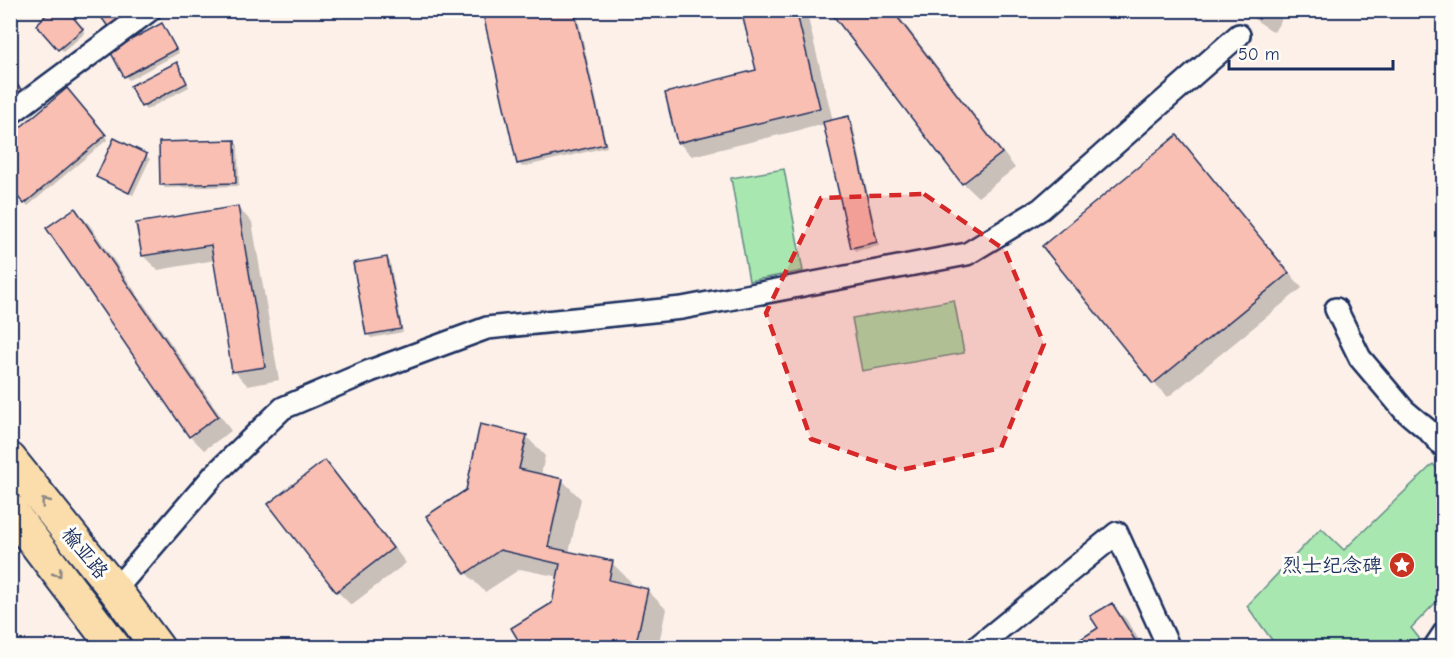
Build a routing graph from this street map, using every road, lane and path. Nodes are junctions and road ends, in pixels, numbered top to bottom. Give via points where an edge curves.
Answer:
1 (150, 10) edge
2 (1239, 34) dead end
3 (10, 114) edge
4 (1336, 309) dead end
5 (1443, 447) edge
6 (10, 459) edge
7 (10, 510) edge
8 (115, 590) junction
9 (1443, 633) edge
10 (115, 648) edge
11 (158, 648) edge
12 (976, 648) edge
13 (1169, 648) edge
14 (1434, 648) edge

1 - 3 street
2 - 8 street via 1041,208 967,254 682,308 488,328 283,408 214,476
4 - 5 street via 1360,358 1404,410
8 -> 6 highway, 榆亚路
7 -> 10 highway, 榆亚路
8 - 11 highway, 榆亚路
9 - 14 street
12 - 13 street via 1117,533

